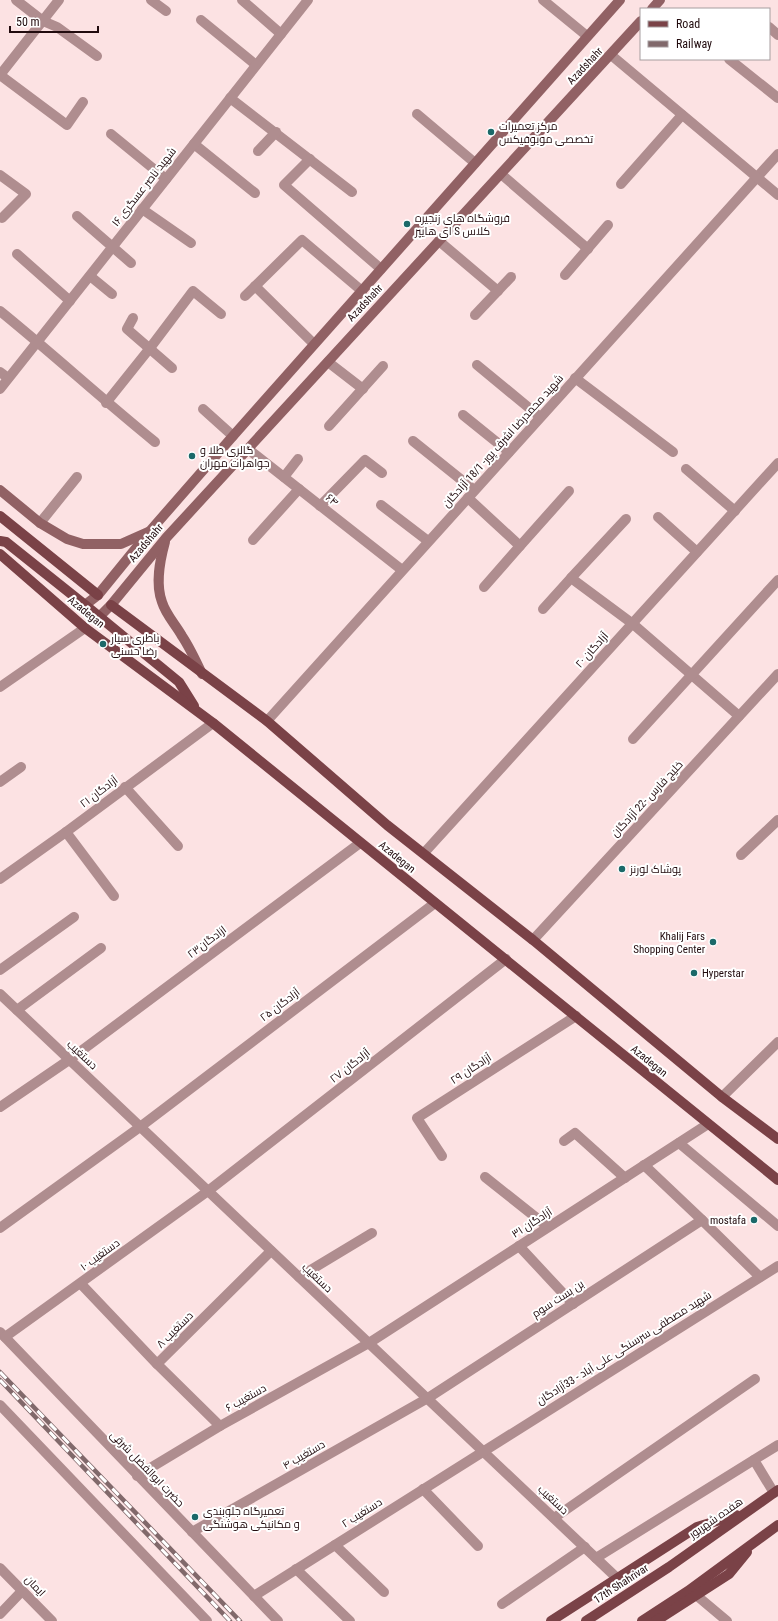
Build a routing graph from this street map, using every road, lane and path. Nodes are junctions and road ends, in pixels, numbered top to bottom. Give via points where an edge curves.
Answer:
1 (16, 0) edge
2 (59, 0) edge
3 (151, 0) edge
4 (242, 0) edge
5 (308, 0) edge
6 (543, 0) edge
7 (620, 0) edge
8 (660, 0) edge
9 (653, 8) edge
10 (166, 11) dead end
11 (200, 20) dead end
12 (43, 21) junction
13 (640, 22) edge
14 (770, 28) edge
15 (281, 34) junction
16 (778, 35) edge
17 (587, 36) junction
18 (611, 55) junction
19 (97, 56) dead end
20 (730, 60) edge
21 (256, 65) junction
22 (0, 75) edge
23 (230, 98) junction
24 (778, 98) edge
25 (83, 102) dead end
26 (417, 114) dead end
27 (682, 115) junction
28 (276, 132) junction
29 (111, 134) dead end
30 (194, 144) junction
31 (258, 151) dead end
32 (778, 154) edge
33 (310, 159) junction
34 (475, 163) junction
35 (501, 174) junction
36 (0, 175) edge
37 (756, 177) junction
38 (166, 179) junction
39 (621, 184) dead end
40 (352, 192) dead end
41 (255, 193) dead end
42 (778, 195) edge
43 (142, 209) junction
44 (77, 216) dead end
45 (2, 218) dead end
46 (608, 226) dead end
47 (439, 241) junction
48 (190, 243) dead end
49 (113, 246) junction
50 (588, 249) junction
51 (17, 254) dead end
52 (131, 263) dead end
53 (381, 269) junction
54 (565, 275) dead end
55 (90, 276) junction
56 (511, 277) dead end
57 (255, 286) junction
58 (362, 291) junction
59 (498, 291) junction
60 (112, 294) dead end
61 (244, 296) dead end
62 (70, 301) junction
63 (0, 311) edge
64 (221, 314) dead end
65 (475, 315) dead end
66 (133, 318) dead end
67 (38, 341) junction
68 (314, 344) junction
69 (150, 348) junction
70 (328, 362) junction
71 (477, 365) dead end
72 (384, 366) dead end
73 (172, 368) dead end
74 (0, 372) edge
75 (8, 378) junction
76 (576, 378) junction
77 (0, 389) edge
78 (363, 389) junction
79 (106, 403) junction
80 (204, 409) dead end
81 (463, 415) dead end
82 (540, 417) junction
83 (329, 426) dead end
84 (233, 436) junction
85 (413, 441) dead end
86 (155, 442) dead end
87 (248, 449) junction
88 (509, 452) junction
89 (673, 452) dead end
90 (298, 460) dead end
91 (778, 463) edge
92 (686, 469) dead end
93 (382, 473) dead end
94 (77, 477) dead end
95 (284, 477) junction
96 (299, 489) junction
97 (0, 490) edge
98 (569, 491) dead end
99 (471, 494) junction
100 (381, 505) dead end
101 (320, 506) junction
102 (735, 511) junction
103 (0, 516) edge
104 (658, 517) dead end
105 (626, 519) dead end
106 (40, 523) junction
107 (150, 531) junction
108 (166, 538) junction
109 (0, 541) edge
110 (428, 541) junction
111 (254, 542) dead end
112 (520, 546) junction
113 (697, 552) junction
114 (0, 554) edge
115 (402, 570) junction
116 (571, 578) junction
117 (776, 585) edge
118 (484, 587) dead end
119 (98, 595) junction
120 (85, 605) junction
121 (111, 605) junction
122 (543, 609) dead end
123 (99, 617) junction
124 (633, 624) junction
125 (85, 628) junction
126 (202, 674) junction
127 (778, 674) edge
128 (691, 675) junction
129 (0, 687) edge
130 (199, 713) junction
131 (739, 716) junction
132 (267, 721) junction
133 (213, 723) junction
134 (634, 739) dead end
135 (21, 767) dead end
136 (0, 782) edge
137 (125, 787) junction
138 (778, 820) edge
139 (66, 832) junction
140 (360, 843) junction
141 (178, 846) dead end
142 (424, 853) junction
143 (741, 855) dead end
144 (0, 879) edge
145 (114, 896) dead end
146 (435, 903) junction
147 (74, 917) dead end
148 (533, 940) junction
149 (101, 948) dead end
150 (506, 959) junction
151 (0, 970) edge
152 (1, 996) edge
153 (17, 1010) junction
154 (576, 1016) junction
155 (778, 1042) edge
156 (70, 1060) junction
157 (722, 1097) junction
158 (0, 1107) edge
159 (708, 1124) junction
160 (140, 1127) junction
161 (778, 1139) edge
162 (564, 1140) dead end
163 (679, 1143) junction
164 (442, 1156) dead end
165 (644, 1165) junction
166 (485, 1177) dead end
167 (625, 1178) junction
168 (778, 1180) edge
169 (208, 1191) junction
170 (702, 1220) junction
171 (778, 1226) edge
172 (548, 1227) junction
173 (0, 1228) edge
174 (372, 1232) dead end
175 (519, 1246) junction
176 (271, 1250) junction
177 (778, 1266) edge
178 (299, 1277) junction
179 (760, 1277) junction
180 (82, 1284) junction
181 (572, 1304) junction
182 (3, 1335) edge
183 (369, 1343) junction
184 (157, 1364) junction
185 (755, 1379) dead end
186 (428, 1398) junction
187 (0, 1405) edge
188 (220, 1426) junction
189 (778, 1445) edge
190 (483, 1451) junction
191 (754, 1460) junction
192 (137, 1476) junction
193 (423, 1489) junction
194 (776, 1491) edge
195 (746, 1512) junction
196 (554, 1518) junction
197 (778, 1525) edge
198 (192, 1532) junction
199 (335, 1545) junction
200 (478, 1546) dead end
201 (585, 1547) junction
202 (596, 1558) junction
203 (669, 1567) joint
204 (0, 1568) edge
205 (296, 1569) junction
206 (618, 1579) junction
207 (22, 1591) junction
208 (384, 1592) dead end
209 (692, 1593) junction
210 (254, 1596) junction
211 (502, 1604) dead end
212 (0, 1614) edge
213 (52, 1621) edge
214 (207, 1621) edge
215 (278, 1621) edge
216 (350, 1621) edge
217 (551, 1621) edge
218 (586, 1621) edge
219 (642, 1621) edge
220 (656, 1621) edge
221 (727, 1621) edge

1 - 12 street
2 - 12 street
3 - 10 street
4 - 15 street
5 - 15 street, ۱۶ شهید ناصر عسگری
6 - 17 street
7 - 17 main road, Azadshahr
8 - 9 main road
11 - 21 street
12 - 19 street via 57,27
12 - 22 street
13 - 18 main road, Azadshahr
14 - 16 street
15 - 21 street, ۱۶ شهید ناصر عسگری
17 - 34 main road, Azadshahr
18 - 27 street
18 - 35 main road, Azadshahr
20 - 24 street
21 - 23 street, ۱۶ شهید ناصر عسگری
22 - 25 street via 68,125
23 - 28 street
23 - 30 street, ۱۶ شهید ناصر عسگری
26 - 34 street
27 - 37 street
27 - 39 street
28 - 31 street
28 - 33 street
29 - 38 street
30 - 38 street, ۱۶ شهید ناصر عسگری
30 - 41 street
32 - 37 street, شهید محمدرضا اشرف پور- 18/1 آزادگان
33 - 40 street
33 - 53 street via 284,185
34 - 53 main road, Azadshahr
35 - 47 main road, Azadshahr
35 - 50 street
36 - 45 street via 26,194
37 - 42 street
37 - 76 street, شهید محمدرضا اشرف پور- 18/1 آزادگان
38 - 43 street, ۱۶ شهید ناصر عسگری
43 - 48 street
43 - 49 street, ۱۶ شهید ناصر عسگری
44 - 49 street
46 - 50 street
47 - 59 street
47 - 70 main road, Azadshahr
49 - 52 street
49 - 55 street, ۱۶ شهید ناصر عسگری
50 - 54 street
51 - 62 street
53 - 58 main road, Azadshahr
55 - 60 street
55 - 62 street, ۱۶ شهید ناصر عسگری
56 - 59 street
57 - 58 street via 302,240
57 - 61 street
57 - 68 street
58 - 68 main road, Azadshahr
59 - 65 street
62 - 67 street, ۱۶ شهید ناصر عسگری
63 - 67 street
64 - 69 street via 193,291
66 - 69 street via 127,329
67 - 75 street, ۱۶ شهید ناصر عسگری
67 - 79 street
68 - 84 main road, Azadshahr
69 - 73 street
69 - 79 street
70 - 78 street
70 - 87 main road, Azadshahr
71 - 82 street
72 - 78 street
74 - 75 street
75 - 77 street, ۱۶ شهید ناصر عسگری
76 - 82 street, شهید محمدرضا اشرف پور- 18/1 آزادگان
76 - 89 street
78 - 83 street
79 - 86 street
80 - 84 street
81 - 88 street
82 - 88 street, شهید محمدرضا اشرف پور- 18/1 آزادگان
84 - 107 main road, Azadshahr
85 - 99 street
87 - 95 street, ۶۴
87 - 108 main road, Azadshahr
88 - 99 street, شهید محمدرضا اشرف پور- 18/1 آزادگان
90 - 95 street
91 - 102 street, ۲۰ آزادگان
92 - 102 street
93 - 101 street via 365,460
94 - 106 street
95 - 96 street, ۶۴
96 - 101 street, ۶۴
96 - 111 street
97 - 106 main road
98 - 112 street
99 - 110 street, شهید محمدرضا اشرف پور- 18/1 آزادگان
99 - 112 street
100 - 110 street
101 - 115 street, ۶۴
102 - 113 street, ۲۰ آزادگان
103 - 119 main road, Azadegan
104 - 113 street
105 - 116 street
106 - 107 main road via 67,539 84,544 121,544
107 - 119 main road, Azadshahr
108 - 121 main road, Azadshahr
108 - 126 main road via 160,559 159,583 162,601
109 - 120 main road via 6,542
110 - 115 street, شهید محمدرضا اشرف پور- 18/1 آزادگان
112 - 118 street
113 - 124 street, ۲۰ آزادگان
114 - 125 main road, Azadegan
115 - 132 street, شهید محمدرضا اشرف پور- 18/1 آزادگان
116 - 122 street
116 - 124 street
117 - 128 street
119 - 120 main road, Azadshahr
119 - 121 main road, Azadegan
120 - 123 main road
121 - 123 main road, Azadshahr
121 - 126 main road, Azadegan
123 - 130 main road via 179,682
124 - 128 street
124 - 142 street, ۲۰ آزادگان
125 - 129 street
125 - 130 main road, Azadegan
126 - 132 main road, Azadegan
127 - 131 street, خلیج فارس -22 آزادگان
128 - 131 street
128 - 134 street
130 - 133 main road, Azadegan
131 - 148 street, خلیج فارس -22 آزادگان
132 - 142 main road, Azadegan via 387,825
133 - 137 street, ۲۱ آزادگان
133 - 140 main road, Azadegan
135 - 136 street
137 - 139 street, ۲۱ آزادگان
137 - 141 street
138 - 143 street
139 - 144 street, ۲۱ آزادگان
139 - 145 street
140 - 146 main road, Azadegan
140 - 156 street, ۲۳ازادگان
142 - 148 main road, Azadegan
146 - 150 main road, Azadegan
146 - 160 street, ۲۵ آزادگان
147 - 151 street
148 - 157 main road, Azadegan
149 - 153 street
150 - 154 main road, Azadegan
150 - 169 street, ۲۷ آزادگان
152 - 153 street, دستغیب
153 - 156 street, دستغیب
154 - 159 main road, Azadegan
154 - 164 street, ۲۹ آزادگان via 417,1118
155 - 157 street
156 - 158 street, ۲۳ازادگان
156 - 160 street, دستغیب
157 - 161 main road, Azadegan
159 - 163 street, ۳۱ آزادگان
159 - 168 main road, Azadegan
160 - 169 street, دستغیب
160 - 173 street, ۲۵ آزادگان
162 - 167 street via 575,1132
163 - 165 street, ۳۱ آزادگان
163 - 171 street
165 - 167 street, ۳۱ آزادگان
165 - 170 street
166 - 172 street
167 - 172 street, ۳۱ آزادگان
169 - 176 street, دستغیب
169 - 180 street, دستغیب ۱۰
170 - 179 street
170 - 181 street, بن بست سوم
172 - 175 street, ۳۱ آزادگان
174 - 178 street
175 - 181 street
175 - 183 street, ۳۱ آزادگان
176 - 178 street, دستغیب
176 - 184 street, دستغیب ۸
177 - 179 street, شهید مصطفی سرسنگی علی آباد - 33آزادگان
178 - 183 street, دستغیب
179 - 190 street, شهید مصطفی سرسنگی علی آباد - 33آزادگان
180 - 182 street, دستغیب ۱۰
180 - 184 street, دستغیب ۸
181 - 186 street, بن بست سوم
182 - 192 street, حضرت ابوالفضل شرقی
183 - 186 street, دستغیب
183 - 188 street, دستغیب ۶
184 - 188 street
185 - 196 street
186 - 190 street, دستغیب
186 - 198 street, دستغیب ۴
187 - 214 street
188 - 192 street, دستغیب ۶
189 - 191 street
190 - 193 street, دستغیب ۲
190 - 196 street, دستغیب
191 - 194 street
191 - 202 street
192 - 198 street, حضرت ابوالفضل شرقی
193 - 199 street, دستغیب ۲
193 - 200 street
194 - 195 main road, هفده شهریور
195 - 203 main road, هفده شهریور
195 - 206 main road via 697,1527
196 - 201 street, دستغیب
197 - 209 main road
198 - 210 street, حضرت ابوالفضل شرقی
199 - 205 street, دستغیب ۲
199 - 208 street
201 - 202 street, دستغیب
201 - 211 street
202 - 206 street, دستغیب
203 - 218 main road, 17th Shahrivar
204 - 207 street, ایمان
205 - 210 street, دستغیب ۲
205 - 216 street
206 - 217 main road
207 - 212 street
207 - 213 street, ایمان
209 - 219 main road
209 - 220 main road
209 - 221 street
210 - 215 street, حضرت ابوالفضل شرقی

